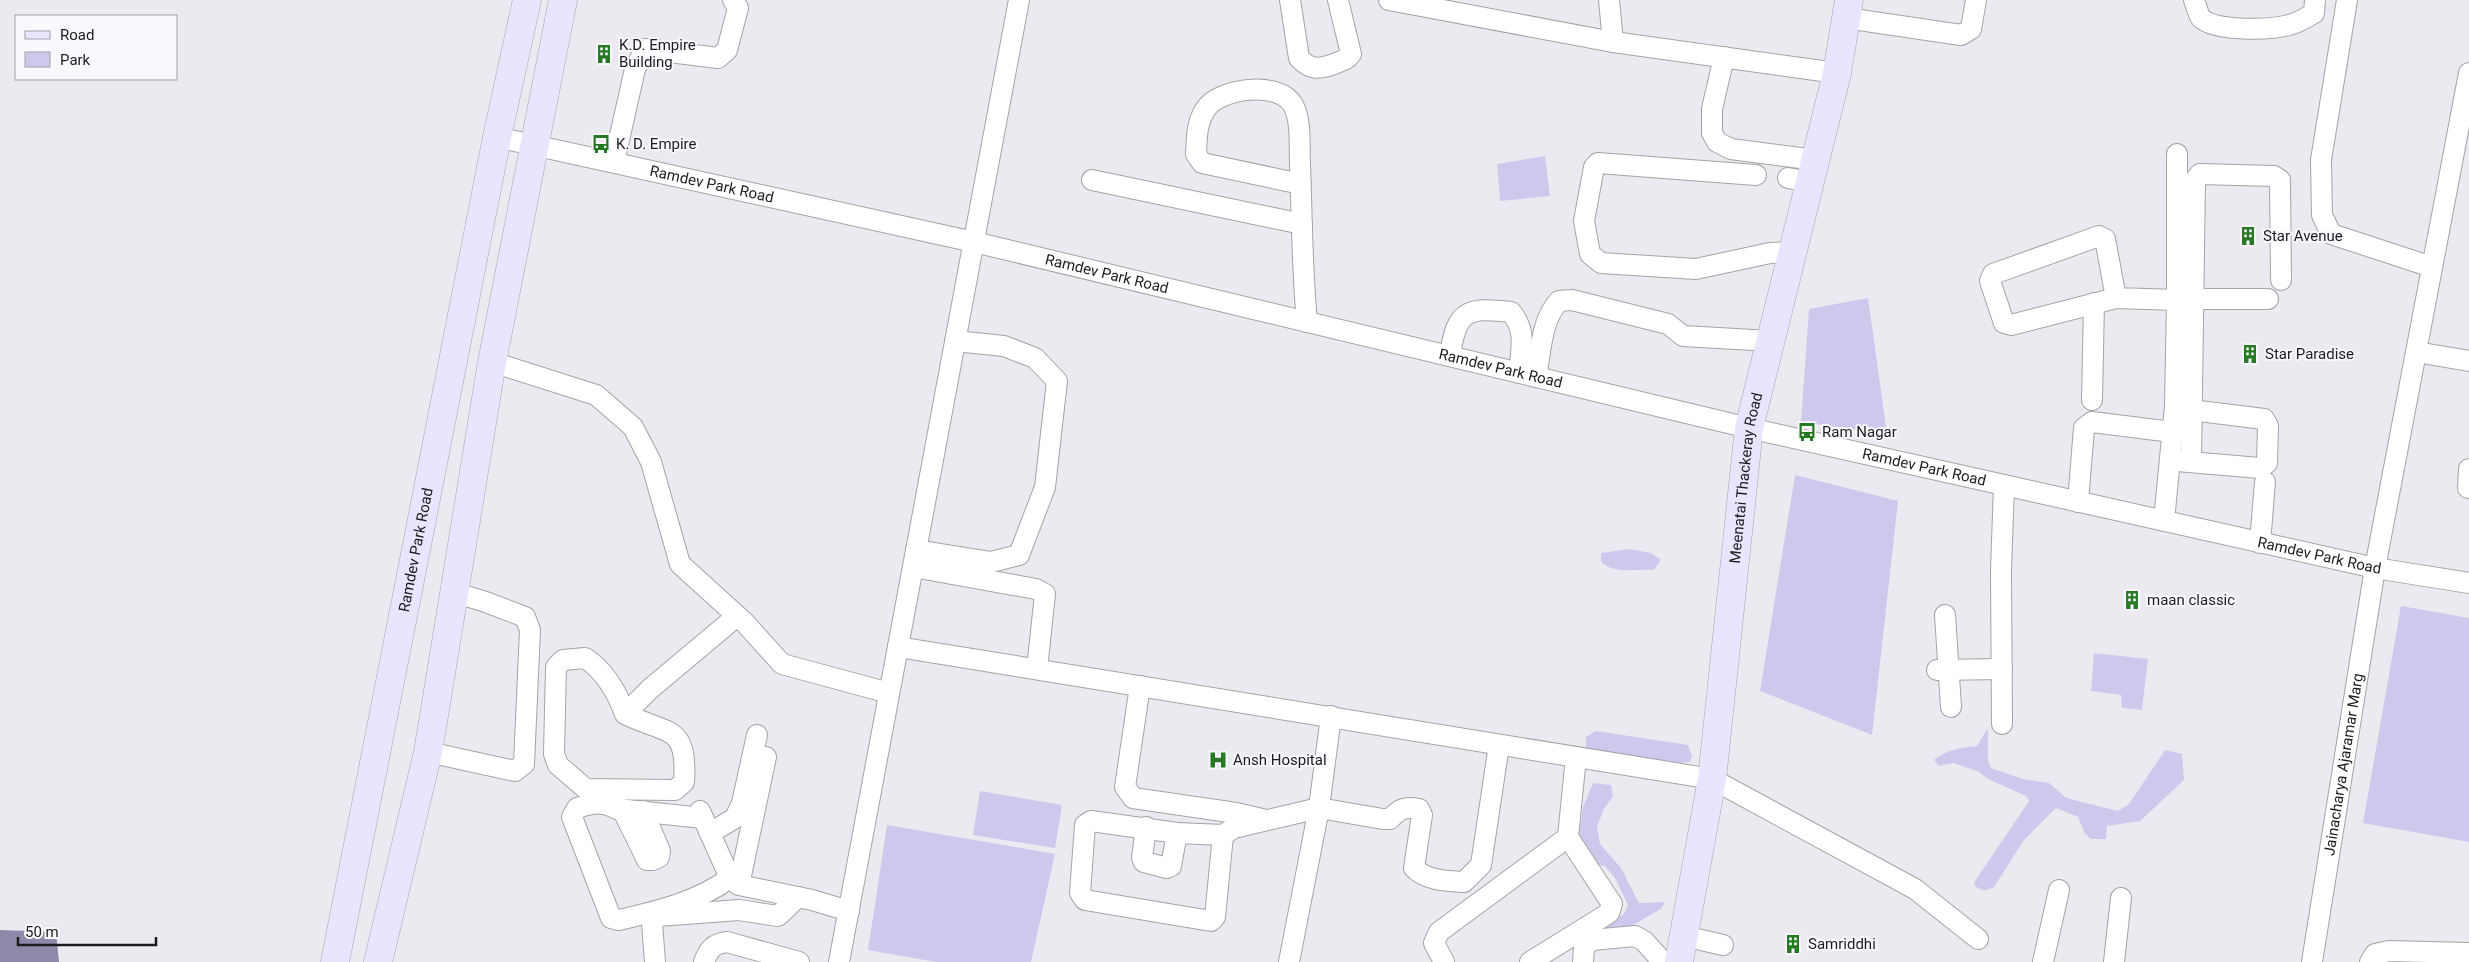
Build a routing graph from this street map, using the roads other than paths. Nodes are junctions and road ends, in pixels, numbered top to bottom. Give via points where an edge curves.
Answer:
1 (527, 0) edge
2 (563, 0) edge
3 (733, 0) edge
4 (1019, 0) edge
5 (1290, 0) edge
6 (1338, 0) edge
7 (1389, 0) edge
8 (1609, 0) edge
9 (1976, 0) edge
10 (2194, 0) edge
11 (2314, 0) edge
12 (2347, 0) edge
13 (1482, 9) edge
14 (1848, 9) edge
15 (1613, 42) junction
16 (1724, 57) junction
17 (1837, 73) junction
18 (2469, 73) edge
19 (497, 137) junction
20 (535, 144) junction
21 (2177, 154) dead end
22 (614, 162) junction
23 (1805, 174) junction
24 (1756, 175) dead end
25 (1092, 180) dead end
26 (1301, 184) junction
27 (1302, 224) junction
28 (974, 242) junction
29 (1792, 252) junction
30 (2432, 267) junction
31 (2281, 280) dead end
32 (2116, 298) junction
33 (2185, 299) junction
34 (2268, 299) dead end
35 (2094, 303) junction
36 (1307, 322) junction
37 (955, 341) junction
38 (1770, 341) junction
39 (2416, 352) junction
40 (1450, 356) junction
41 (2469, 361) edge
42 (492, 362) junction
43 (1527, 375) junction
44 (2092, 400) dead end
45 (2182, 418) junction
46 (1749, 428) junction
47 (2170, 460) junction
48 (2190, 462) junction
49 (2265, 482) dead end
50 (2004, 485) junction
51 (2078, 502) junction
52 (2164, 521) junction
53 (2260, 543) junction
54 (915, 559) junction
55 (2375, 568) junction
56 (2469, 582) edge
57 (456, 593) junction
58 (1945, 615) dead end
59 (737, 616) junction
60 (898, 647) junction
61 (1037, 669) junction
62 (2002, 669) junction
63 (1943, 670) junction
64 (1140, 686) junction
65 (889, 693) junction
66 (1951, 707) dead end
67 (625, 714) junction
68 (1331, 716) junction
69 (2002, 724) dead end
70 (756, 735) dead end
71 (1499, 745) junction
72 (428, 752) junction
73 (766, 756) dead end
74 (1576, 757) junction
75 (1712, 780) junction
76 (1319, 808) junction
77 (622, 809) junction
78 (643, 811) junction
79 (1266, 820) junction
80 (704, 821) junction
81 (1146, 827) junction
82 (1177, 833) junction
83 (1223, 834) junction
84 (1568, 838) junction
85 (735, 881) junction
86 (2058, 890) dead end
87 (798, 897) junction
88 (2121, 898) dead end
89 (849, 911) junction
90 (1978, 939) dead end
91 (1723, 946) dead end
92 (1682, 949) edge
93 (2469, 953) edge
94 (335, 962) edge
95 (378, 962) edge
96 (655, 962) edge
97 (704, 962) edge
98 (799, 962) edge
99 (839, 962) edge
100 (1289, 962) edge
101 (1444, 962) edge
102 (1530, 962) edge
103 (1582, 962) edge
104 (1663, 962) edge
105 (2043, 962) edge
106 (2114, 962) edge
107 (2312, 962) edge
108 (2370, 962) edge

1 - 19 main road, Ramdev Park Road
2 - 20 main road
3 - 22 street via 738,8 727,50 718,58 645,49 635,69
4 - 28 street
5 - 6 street via 1299,58 1305,65 1319,69 1345,60 1352,54
7 - 13 street
8 - 15 street
9 - 14 street via 1971,29 1962,35
10 - 11 street via 2200,17 2232,28 2288,25 2314,13
12 - 30 street via 2321,160 2322,215 2331,234
13 - 15 street
14 - 17 main road, Meenatai Thackeray Road
15 - 16 street
16 - 17 street
16 - 23 street via 1712,109 1712,133 1717,142
17 - 23 main road, Meenatai Thackeray Road
18 - 30 street, Jainacharya Ajaramar Marg
19 - 20 street, Ramdev Park Road
19 - 94 main road, Ramdev Park Road
20 - 22 street, Ramdev Park Road
20 - 42 main road
21 - 33 street
22 - 28 street, Ramdev Park Road
23 - 29 main road, Meenatai Thackeray Road
24 - 29 street via 1598,163 1594,167 1584,221 1590,254 1601,263 1696,269 1770,252
25 - 27 street
26 - 26 street via 1298,120 1293,104 1283,96 1274,90 1231,93 1205,108 1198,123 1196,154 1202,163
26 - 27 street
27 - 36 street
28 - 36 street, Ramdev Park Road
28 - 37 street
29 - 38 main road, Meenatai Thackeray Road
30 - 39 street, Jainacharya Ajaramar Marg
31 - 33 street via 2280,180 2274,176 2200,174 2195,180
32 - 33 street
32 - 35 street
32 - 35 street via 2105,239 2099,236 1993,274 1990,281 2004,323 2011,325
33 - 34 street
33 - 45 street
35 - 44 street
36 - 40 street, Ramdev Park Road
37 - 54 street
37 - 54 street via 1004,346 1035,358 1057,381 1045,487 1019,555 991,562
38 - 43 street via 1683,336 1668,324 1572,300 1559,301 1552,308
38 - 46 main road, Meenatai Thackeray Road
39 - 41 street
39 - 55 street, Jainacharya Ajaramar Marg
40 - 43 street, Ramdev Park Road
40 - 43 street via 1456,326 1468,314 1481,309 1511,312 1522,330
42 - 57 main road
42 - 59 street via 596,395 633,427 651,462 680,564
43 - 46 street, Ramdev Park Road
45 - 47 street
45 - 48 street
45 - 48 street via 2264,419 2268,426 2267,463 2260,468
45 - 51 street via 2092,422 2084,428
46 - 50 street, Ramdev Park Road
46 - 75 main road, Meenatai Thackeray Road
47 - 48 street
47 - 52 street
49 - 53 street
50 - 51 street, Ramdev Park Road
50 - 62 street
51 - 52 street, Ramdev Park Road
52 - 53 street, Ramdev Park Road
53 - 55 street, Ramdev Park Road
54 - 60 street
54 - 61 street via 1045,594
55 - 56 street, Ramdev Park Road
55 - 107 street, Jainacharya Ajaramar Marg
57 - 72 main road
57 - 72 street via 525,617 530,630 524,764 515,771
58 - 63 street
59 - 65 street via 782,664
59 - 67 street
60 - 61 street
60 - 65 street
61 - 64 street
62 - 63 street
62 - 69 street
63 - 66 street
64 - 68 street
64 - 79 street via 1124,787 1128,794 1133,798
65 - 89 street
67 - 67 street via 648,725 664,728 676,736 686,758 684,782 675,790 586,789 558,766 554,754 556,667 563,660 584,658 596,666 617,693
68 - 71 street
68 - 76 street
70 - 80 street via 742,803 735,818
71 - 74 street
71 - 76 street via 1480,865 1464,882 1442,881 1414,868 1422,815 1419,809 1408,806 1398,810 1390,819 1383,820
72 - 95 main road
73 - 85 street
74 - 75 street
74 - 84 street
75 - 90 street via 1915,889
75 - 92 main road, Meenatai Thackeray Road
76 - 79 street
76 - 100 street
77 - 78 street
77 - 78 street via 646,860 653,860 659,857 660,851
77 - 85 street via 596,802 577,808 572,817 611,918 619,920 671,908
78 - 80 street
79 - 83 street
80 - 85 street
81 - 82 street
81 - 82 street via 1144,862 1167,868 1171,866
81 - 83 street via 1091,821 1085,825 1080,893 1085,900 1211,921 1215,917
82 - 83 street
84 - 101 street via 1439,932 1434,943
84 - 102 street via 1612,904 1609,913
85 - 87 street
86 - 105 street
87 - 89 street
87 - 96 street via 778,916 739,910 658,916 652,923
88 - 106 street
89 - 99 street
91 - 92 street
93 - 108 street via 2389,950 2375,954
97 - 98 street via 710,949 718,943 727,942
103 - 104 street via 1584,947 1592,940 1635,936

